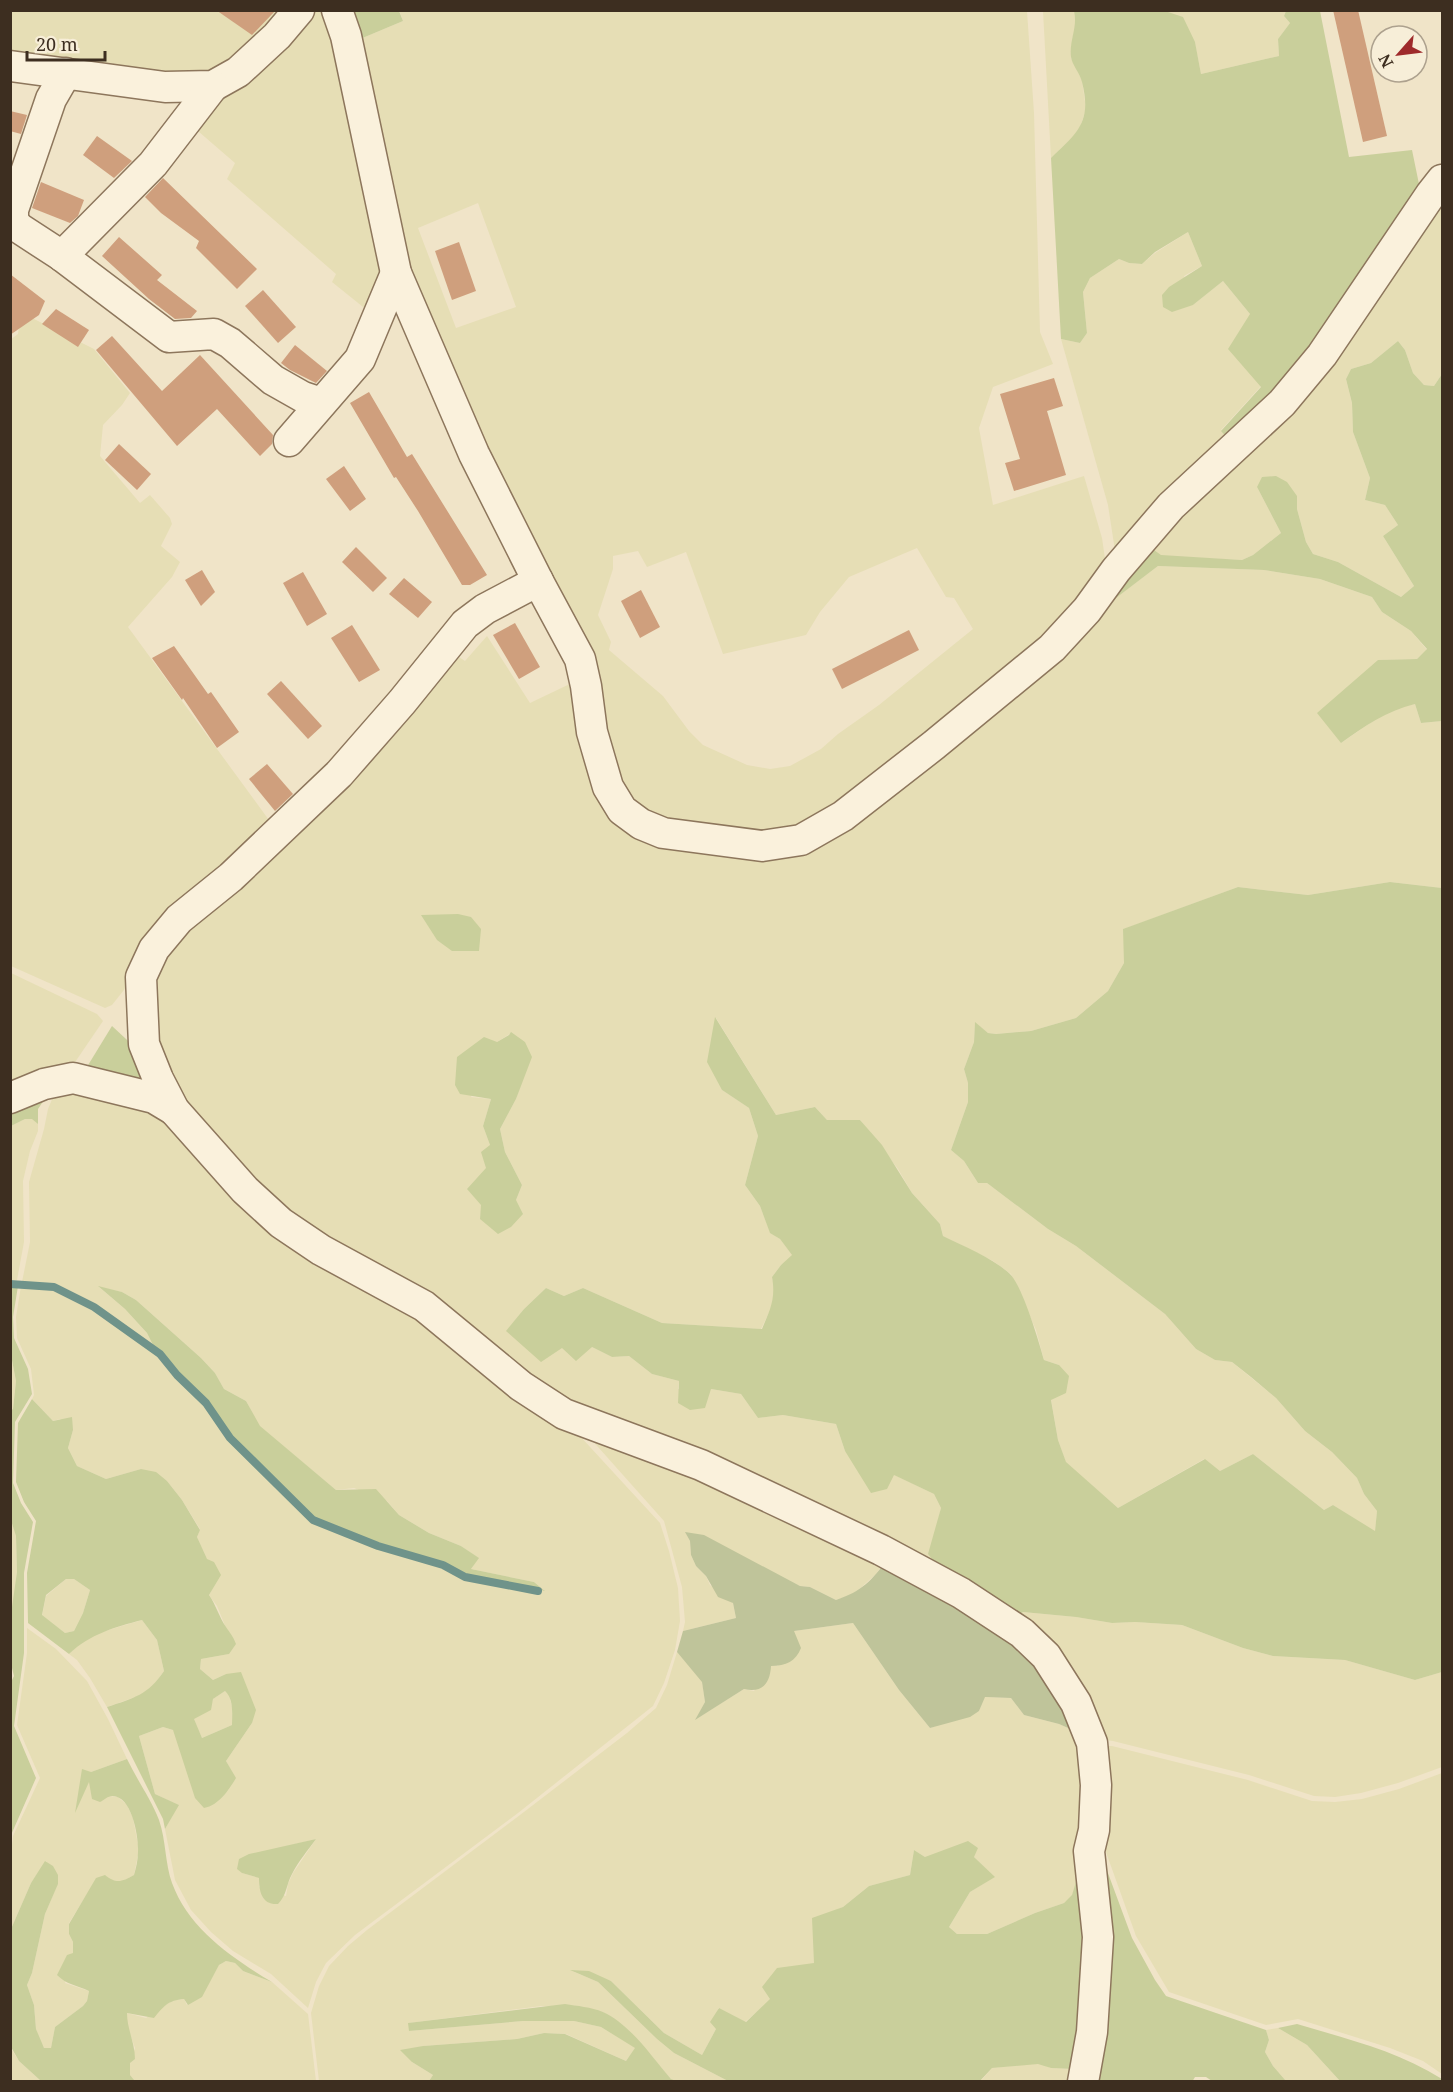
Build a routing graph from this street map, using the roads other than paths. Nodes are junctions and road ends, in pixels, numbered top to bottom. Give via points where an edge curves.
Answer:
1 (299, 10) edge
2 (337, 10) edge
3 (10, 66) edge
4 (66, 73) junction
5 (213, 86) junction
6 (1443, 180) edge
7 (62, 256) junction
8 (396, 273) junction
9 (321, 402) junction
10 (289, 441) dead end
11 (538, 581) junction
12 (10, 1098) edge
13 (174, 1110) junction
14 (1083, 2082) edge

1 - 5 street via 238,72
2 - 8 street via 346,36
3 - 4 street
4 - 5 street via 165,87
4 - 7 street via 51,99 13,210 13,221 19,228
5 - 7 street via 153,164
6 - 11 street via 1322,355 1282,403 1171,506 1052,648 843,816 801,840 762,846 663,833 622,810 608,788 592,732 580,659
7 - 9 street via 169,337 214,334 230,342 273,380
8 - 9 street via 360,359
8 - 11 street via 474,454
9 - 10 street
11 - 13 street via 465,624 339,774 239,870 179,919 154,949 141,977 144,1044
12 - 13 street via 44,1084 73,1078 154,1098
13 - 14 street via 245,1190 281,1223 321,1250 424,1306 521,1386 564,1414 700,1465 881,1550 977,1603 1022,1633 1046,1656 1076,1703 1092,1743 1096,1785 1089,1851 1098,1938 1092,2032

